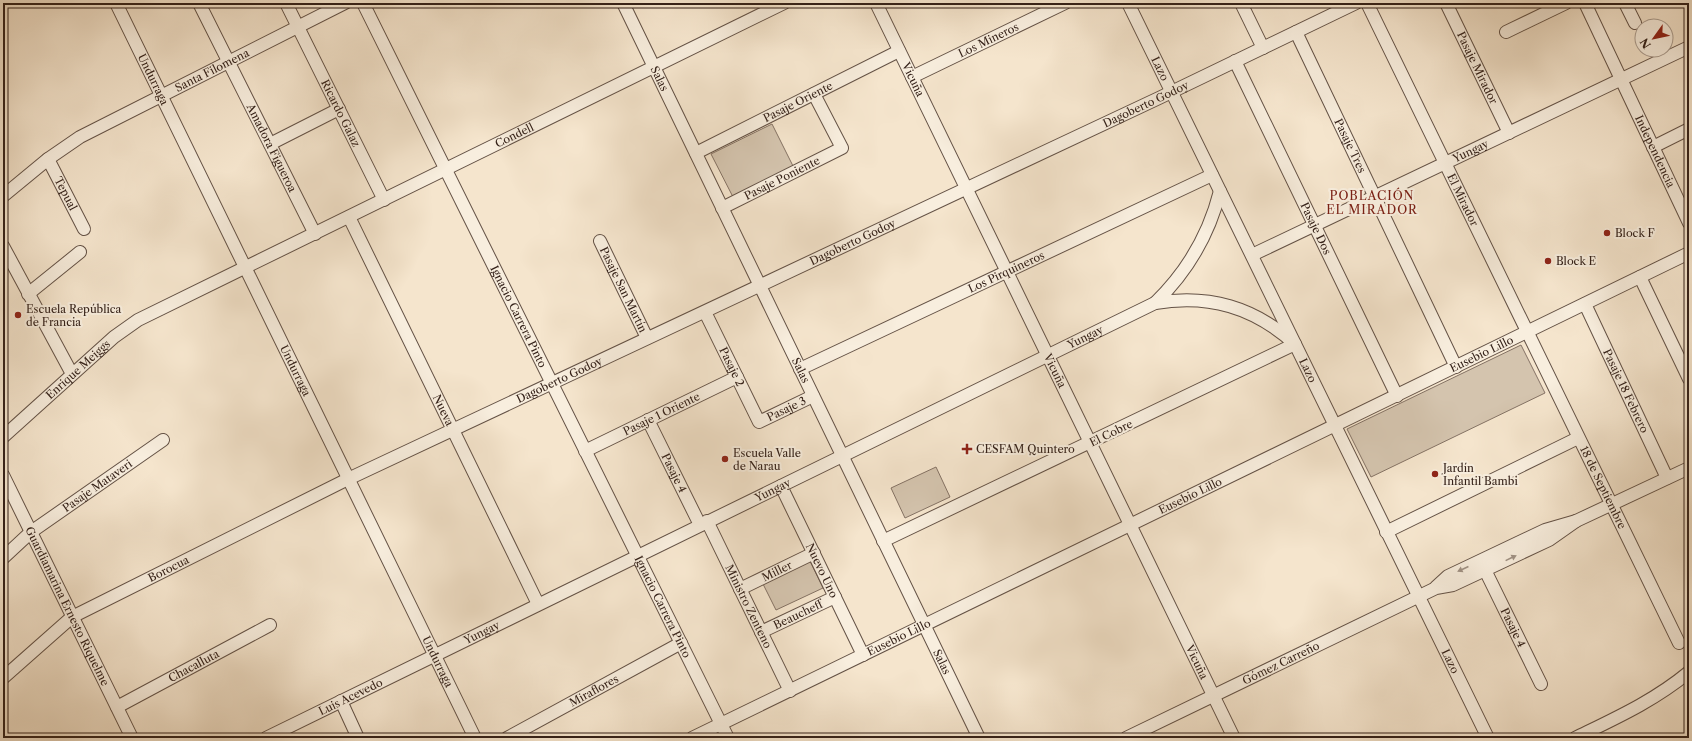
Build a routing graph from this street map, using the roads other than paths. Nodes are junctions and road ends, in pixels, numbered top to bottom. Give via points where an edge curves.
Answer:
1 (116, 3) edge
2 (199, 3) edge
3 (286, 3) edge
4 (345, 3) edge
5 (362, 3) edge
6 (623, 3) edge
7 (784, 3) edge
8 (876, 3) edge
9 (1065, 3) edge
10 (1128, 3) edge
11 (1241, 3) edge
12 (1356, 3) edge
13 (1367, 3) edge
14 (1446, 3) edge
15 (1566, 3) edge
16 (1585, 3) edge
17 (1625, 3) edge
18 (1634, 21) edge
19 (297, 27) junction
20 (1296, 32) junction
21 (1506, 32) dead end
22 (1689, 47) edge
23 (1263, 48) junction
24 (899, 51) junction
25 (1235, 61) junction
26 (229, 62) junction
27 (654, 67) junction
28 (912, 77) junction
29 (1621, 79) junction
30 (1172, 92) junction
31 (814, 94) junction
32 (161, 96) junction
33 (339, 110) junction
34 (1689, 129) edge
35 (1509, 133) junction
36 (270, 144) junction
37 (1653, 147) junction
38 (696, 153) junction
39 (48, 158) junction
40 (1444, 163) junction
41 (446, 170) junction
42 (1212, 175) junction
43 (966, 189) junction
44 (1220, 190) junction
45 (3, 196) edge
46 (1374, 197) junction
47 (384, 200) junction
48 (722, 208) junction
49 (349, 217) junction
50 (1689, 223) edge
51 (1315, 225) junction
52 (84, 229) dead end
53 (315, 234) junction
54 (600, 241) dead end
55 (3, 246) edge
56 (80, 252) dead end
57 (1689, 253) edge
58 (1252, 255) junction
59 (245, 268) junction
60 (1007, 272) junction
61 (1640, 277) junction
62 (760, 286) junction
63 (28, 294) junction
64 (1155, 303) junction
65 (1585, 304) junction
66 (705, 312) junction
67 (1527, 332) junction
68 (647, 338) junction
69 (1295, 344) junction
70 (1048, 355) junction
71 (1456, 367) junction
72 (800, 369) junction
73 (72, 374) junction
74 (737, 377) junction
75 (1689, 379) edge
76 (552, 384) junction
77 (813, 396) junction
78 (1397, 396) junction
79 (648, 420) junction
80 (759, 422) joint
81 (1335, 426) junction
82 (453, 430) junction
83 (3, 437) edge
84 (1578, 438) junction
85 (163, 440) dead end
86 (1090, 443) junction
87 (585, 451) junction
88 (842, 456) junction
89 (1689, 468) edge
90 (3, 475) edge
91 (1667, 478) junction
92 (348, 479) junction
93 (781, 486) junction
94 (1611, 504) junction
95 (1576, 521) junction
96 (703, 523) junction
97 (1130, 526) junction
98 (31, 532) junction
99 (1386, 532) junction
100 (883, 541) junction
101 (814, 553) junction
102 (637, 556) junction
103 (3, 558) edge
104 (1485, 570) junction
105 (740, 588) junction
106 (1436, 588) junction
107 (1418, 596) junction
108 (835, 597) junction
109 (538, 604) junction
110 (72, 617) junction
111 (270, 625) dead end
112 (924, 625) junction
113 (761, 632) junction
114 (681, 643) junction
115 (1679, 644) dead end
116 (434, 655) junction
117 (863, 655) junction
118 (1689, 672) edge
119 (3, 678) edge
120 (1541, 684) dead end
121 (790, 691) junction
122 (1213, 695) junction
123 (341, 701) junction
124 (117, 706) junction
125 (721, 724) junction
126 (132, 738) edge
127 (266, 738) edge
128 (358, 738) edge
129 (475, 738) edge
130 (507, 738) edge
131 (692, 738) edge
132 (728, 738) edge
133 (979, 738) edge
134 (1126, 738) edge
135 (1234, 738) edge
136 (1488, 738) edge
137 (1575, 738) edge

1 - 32 street, Undurraga
2 - 26 street, Amadora Figueroa
3 - 19 street, Ricardo Galaz
4 - 19 street, Santa Filomena
5 - 41 street, Ignacio Carrera Pinto
6 - 27 street, Salas
7 - 27 street, Condell
8 - 24 street, Vicuña
9 - 28 street, Los Mineros
10 - 30 street, Lazo
11 - 23 street
12 - 20 street, Dagoberto Godoy
13 - 40 street, El Mirador
14 - 35 street, Pasaje Mirador
15 - 21 street
16 - 29 street, Independencia
17 - 18 street
19 - 26 street, Santa Filomena
19 - 33 street, Ricardo Galaz
20 - 23 street, Dagoberto Godoy
20 - 46 street, Pasaje Tres
22 - 29 street, Yungay
23 - 25 street, Dagoberto Godoy
24 - 28 street, Vicuña
24 - 31 street, Pasaje Oriente
25 - 30 street, Dagoberto Godoy
25 - 51 street, Pasaje Dos
26 - 32 street, Santa Filomena
26 - 36 street, Amadora Figueroa
27 - 38 street, Salas
27 - 41 street, Condell
28 - 43 street, Vicuña
29 - 35 street, Yungay
29 - 37 street, Independencia
30 - 42 street, Lazo
30 - 43 street, Dagoberto Godoy
31 - 38 street, Pasaje Oriente
31 - 48 street, Pasaje Poniente via 842,148
32 - 39 street, Santa Filomena via 87,134
32 - 59 street, Undurraga
33 - 36 street
33 - 47 street, Ricardo Galaz
34 - 37 street
35 - 40 street, Yungay
36 - 53 street, Amadora Figueroa
37 - 50 street, Independencia
38 - 48 street, Salas
39 - 45 street, Santa Filomena
39 - 52 street, Tepual
40 - 46 street, Yungay
40 - 67 street, El Mirador
41 - 47 street, Condell
41 - 76 street, Ignacio Carrera Pinto
42 - 44 street, Lazo
42 - 60 street, Los Pirquineros
43 - 60 street, Vicuña
43 - 62 street, Dagoberto Godoy
44 - 58 street, Lazo
44 - 64 street, Yungay via 1211,221 1197,251 1178,279
46 - 51 street, Yungay
46 - 71 street, Pasaje Tres
47 - 49 street, Condell
48 - 62 street, Salas
49 - 53 street, Condell
49 - 82 street, Nueva
51 - 58 street, Yungay
51 - 78 street, Pasaje Dos
53 - 59 street, Condell
54 - 68 street, Pasaje San Martín
55 - 63 street
56 - 63 street
57 - 61 street, Eusebio Lillo
58 - 69 street, Lazo
59 - 73 street, Enrique Meiggs via 138,320 114,337
59 - 92 street, Undurraga
60 - 70 street, Vicuña
60 - 72 street, Los Pirquineros
61 - 65 street, Eusebio Lillo
61 - 75 street
62 - 66 street, Dagoberto Godoy
62 - 72 street, Salas
63 - 73 street
64 - 69 street, Yungay via 1202,300 1233,307 1254,315
64 - 70 street, Yungay
65 - 67 street, Eusebio Lillo
65 - 91 street, Pasaje 18 Febrero
66 - 68 street, Dagoberto Godoy
66 - 74 street, Pasaje 2
67 - 71 street, Eusebio Lillo
67 - 84 street, 18 de Septiembre
68 - 76 street, Dagoberto Godoy
69 - 81 street, Lazo
69 - 86 street, El Cobre
70 - 86 street, Vicuña
70 - 88 street, Yungay
71 - 78 street, Eusebio Lillo
72 - 77 street, Salas
73 - 83 street, Enrique Meiggs
74 - 79 street, Pasaje 1 Oriente
74 - 80 street, Pasaje 2
76 - 82 street, Dagoberto Godoy
76 - 87 street, Ignacio Carrera Pinto
77 - 80 street, Pasaje 3
77 - 88 street, Salas
78 - 81 street, Eusebio Lillo
79 - 87 street, Pasaje 1 Oriente
79 - 96 street, Pasaje 4
81 - 97 street, Eusebio Lillo
81 - 99 street, Lazo
82 - 92 street, Dagoberto Godoy
82 - 109 street, Nueva
84 - 94 street, 18 de Septiembre
84 - 99 street
85 - 98 street, Pasaje Mataveri
86 - 97 street, Vicuña
86 - 100 street, El Cobre
87 - 102 street, Ignacio Carrera Pinto
88 - 93 street, Yungay
88 - 100 street, Salas
89 - 91 street, Gómez Carreño
90 - 98 street, Guardiamarina Ernesto Riquelme
91 - 94 street, Gómez Carreño
92 - 110 street, Borocua
92 - 116 street, Undurraga
93 - 96 street, Yungay
93 - 101 street, Nuevo Uno
94 - 95 street, Gómez Carreño
94 - 115 street, 18 de Septiembre
104 -> 95 street, Gómez Carreño via 1549,540
95 -> 106 street, Gómez Carreño via 1545,530 1448,576
96 - 102 street, Yungay
96 - 105 street, Ministro Zenteno
97 - 112 street, Eusebio Lillo
97 - 122 street, Vicuña
98 - 103 street, Pasaje Mataveri
98 - 110 street, Guardiamarina Ernesto Riquelme
99 - 107 street, Lazo
100 - 112 street, Salas
101 - 105 street, Miller
101 - 108 street, Nuevo Uno
102 - 109 street, Yungay
102 - 114 street, Ignacio Carrera Pinto
104 - 106 street, Gómez Carreño via 1453,584
104 - 120 street, Pasaje 4
105 - 113 street, Ministro Zenteno
106 - 107 street, Gómez Carreño
107 - 122 street, Gómez Carreño
107 - 136 street, Lazo
108 - 113 street, Beaucheff
108 - 117 street, Nuevo Uno
109 - 116 street, Yungay
110 - 119 street, Borocua
110 - 124 street, Guardiamarina Ernesto Riquelme
111 - 124 street, Chacalluta
112 - 117 street, Eusebio Lillo
112 - 133 street, Salas
113 - 121 street, Ministro Zenteno
114 - 125 street, Ignacio Carrera Pinto
114 - 130 street, Miraflores
116 - 123 street, Luis Acevedo
116 - 129 street, Undurraga
117 - 121 street, Eusebio Lillo
118 - 137 street via 1660,694
121 - 125 street, Eusebio Lillo
122 - 134 street, Gómez Carreño
122 - 135 street, Vicuña
123 - 127 street, Luis Acevedo
123 - 128 street
124 - 126 street, Guardiamarina Ernesto Riquelme
125 - 131 street, Eusebio Lillo
125 - 132 street, Ignacio Carrera Pinto

